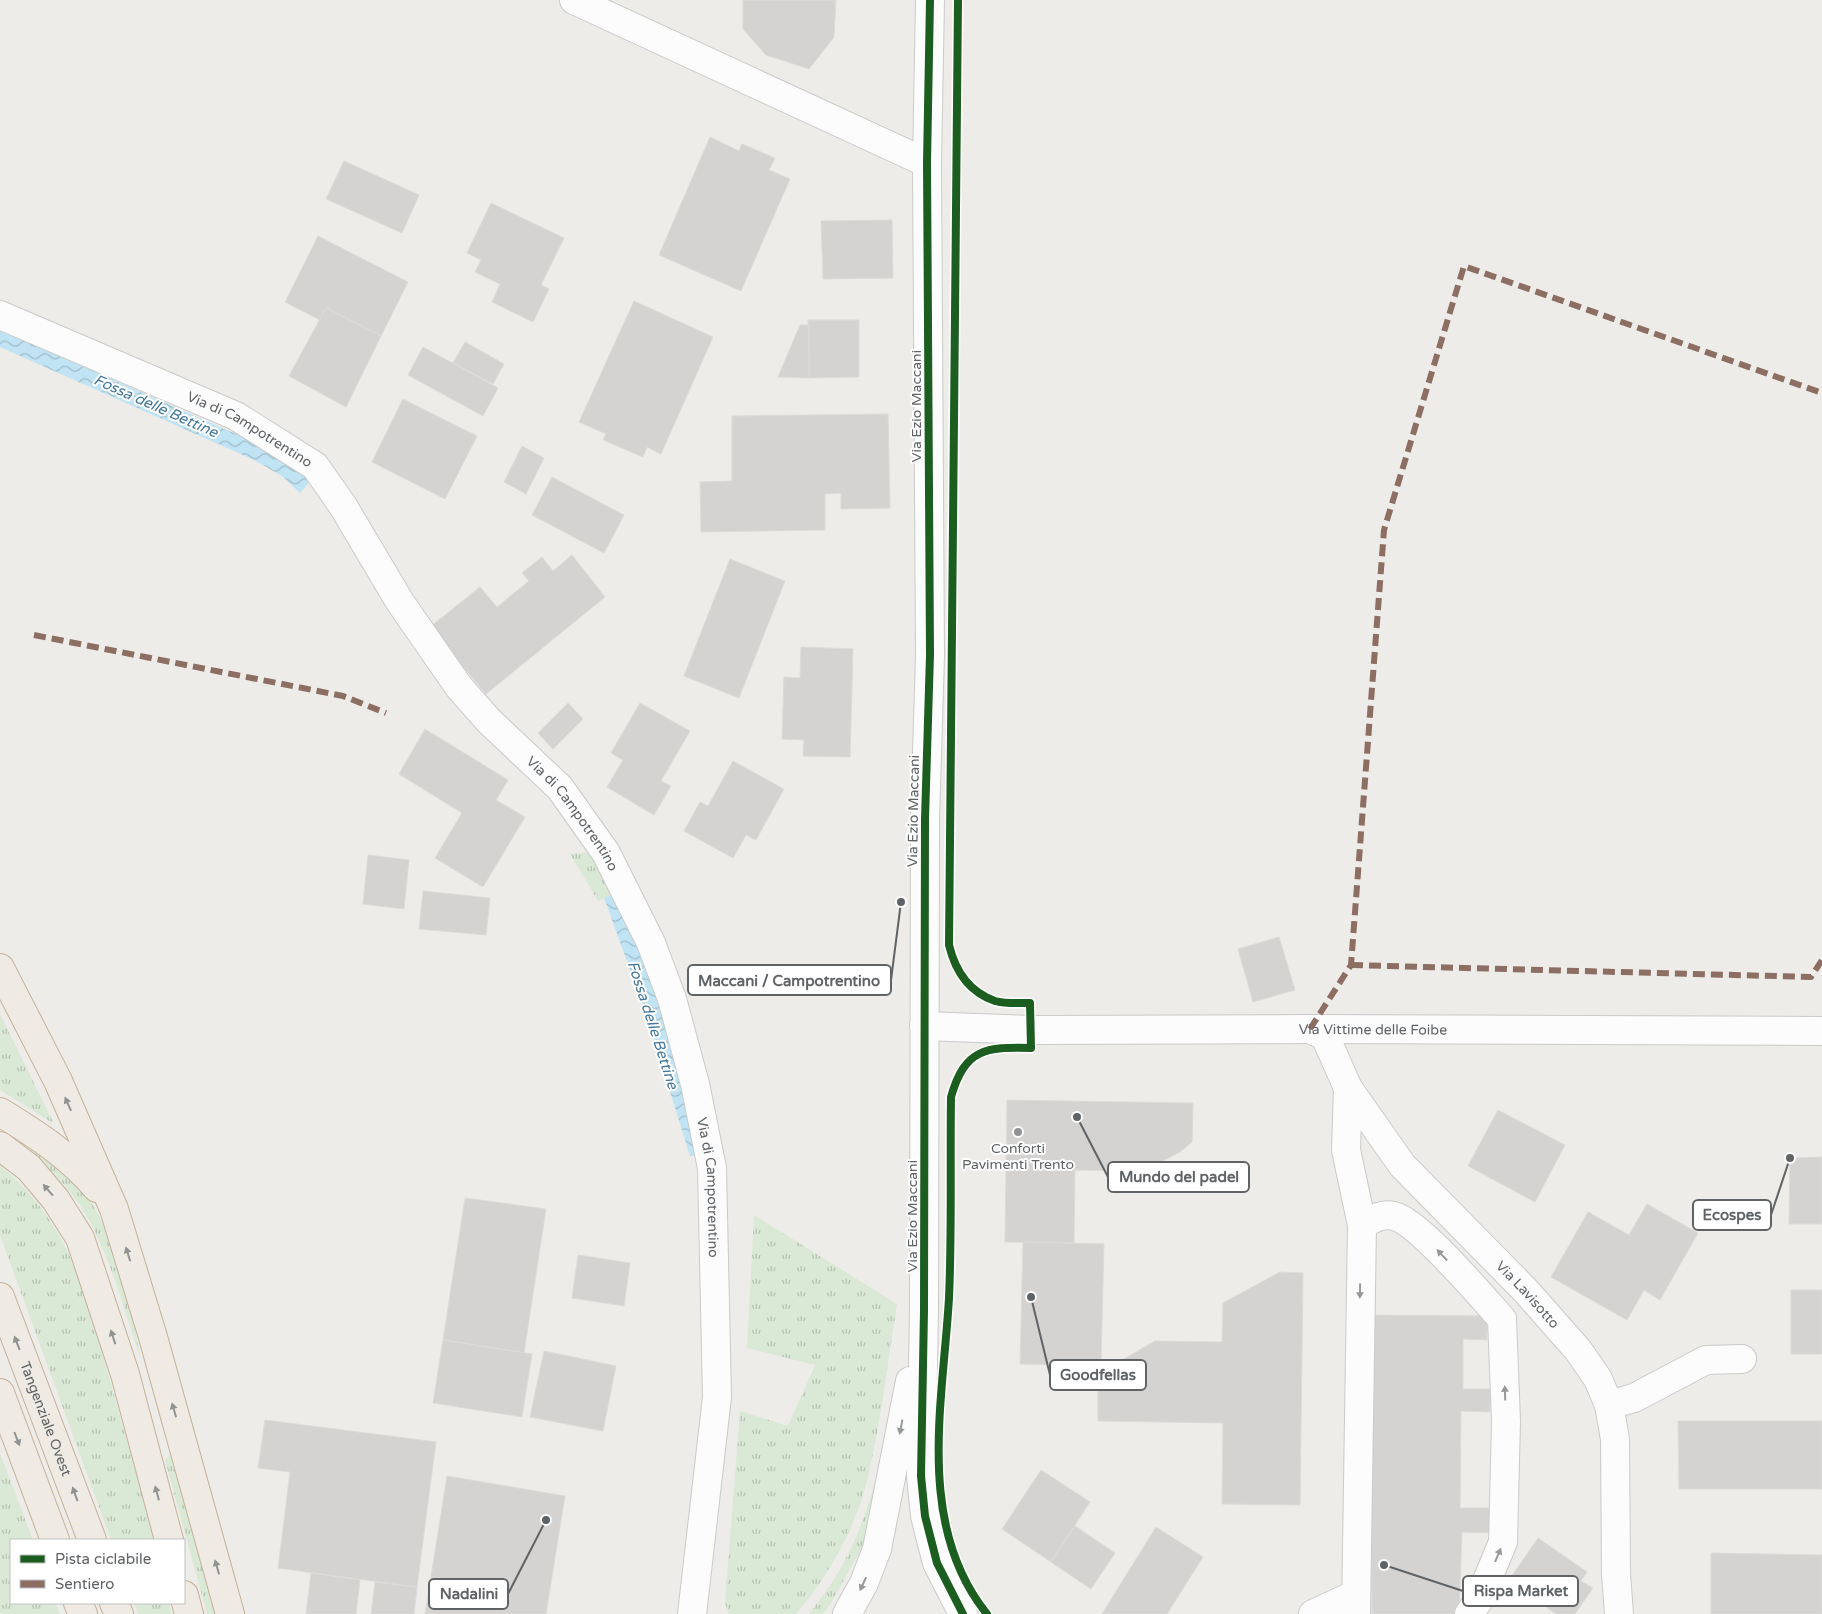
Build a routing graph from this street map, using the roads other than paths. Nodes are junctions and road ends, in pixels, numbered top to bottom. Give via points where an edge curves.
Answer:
1 (574, 0) edge
2 (930, 0) edge
3 (927, 163) junction
4 (0, 315) edge
5 (0, 968) edge
6 (924, 1026) junction
7 (1310, 1029) junction
8 (1822, 1032) edge
9 (1348, 1088) junction
10 (0, 1112) edge
11 (0, 1146) edge
12 (114, 1209) junction
13 (1362, 1225) junction
14 (0, 1297) edge
15 (924, 1310) junction
16 (1742, 1359) dead end
17 (0, 1393) edge
18 (1609, 1404) junction
19 (55, 1539) edge
20 (92, 1539) edge
21 (169, 1539) edge
22 (699, 1566) junction
23 (185, 1599) edge
24 (1355, 1605) edge
25 (189, 1614) edge
26 (230, 1614) edge
27 (692, 1614) edge
28 (708, 1614) edge
29 (847, 1614) edge
30 (963, 1614) edge
31 (1313, 1614) edge
32 (1469, 1614) edge
33 (1620, 1614) edge

1 - 3 street
2 - 3 street, Via Ezio Maccani
3 - 6 street, Via Ezio Maccani via 930,655
4 - 22 street, Via di Campotrentino via 236,416 315,466 343,506 400,602 459,687 489,721 560,788 606,853 651,943 672,999 695,1084 712,1168 717,1397
12 -> 5 highway via 58,1081
6 - 7 street, Via Vittime delle Foibe via 1031,1030
6 - 15 street, Via Ezio Maccani
7 - 8 street, Via Vittime delle Foibe
7 - 9 street, Via Lavisotto via 1325,1036
9 - 13 street via 1346,1150
9 - 18 street, Via Lavisotto via 1402,1165 1578,1350 1598,1379
10 - 12 highway via 44,1139 82,1170
21 -> 11 highway via 125,1374 80,1238 56,1200 29,1168
26 -> 12 highway via 156,1346
13 -> 24 street
32 -> 13 street via 1503,1542 1506,1421 1502,1319 1434,1246 1404,1220 1393,1216 1377,1217
20 -> 14 highway, Tangenziale Ovest
15 -> 29 street, Via Ezio Maccani via 877,1549
15 - 30 street, Via Ezio Maccani via 921,1476 925,1516 937,1563
16 - 18 street via 1706,1360 1634,1398
17 -> 19 highway
18 - 33 street, Via Lavisotto via 1615,1439 1616,1574
22 - 27 street, Via di Campotrentino
22 - 28 street, Via di Campotrentino
23 - 25 highway
24 - 31 street

